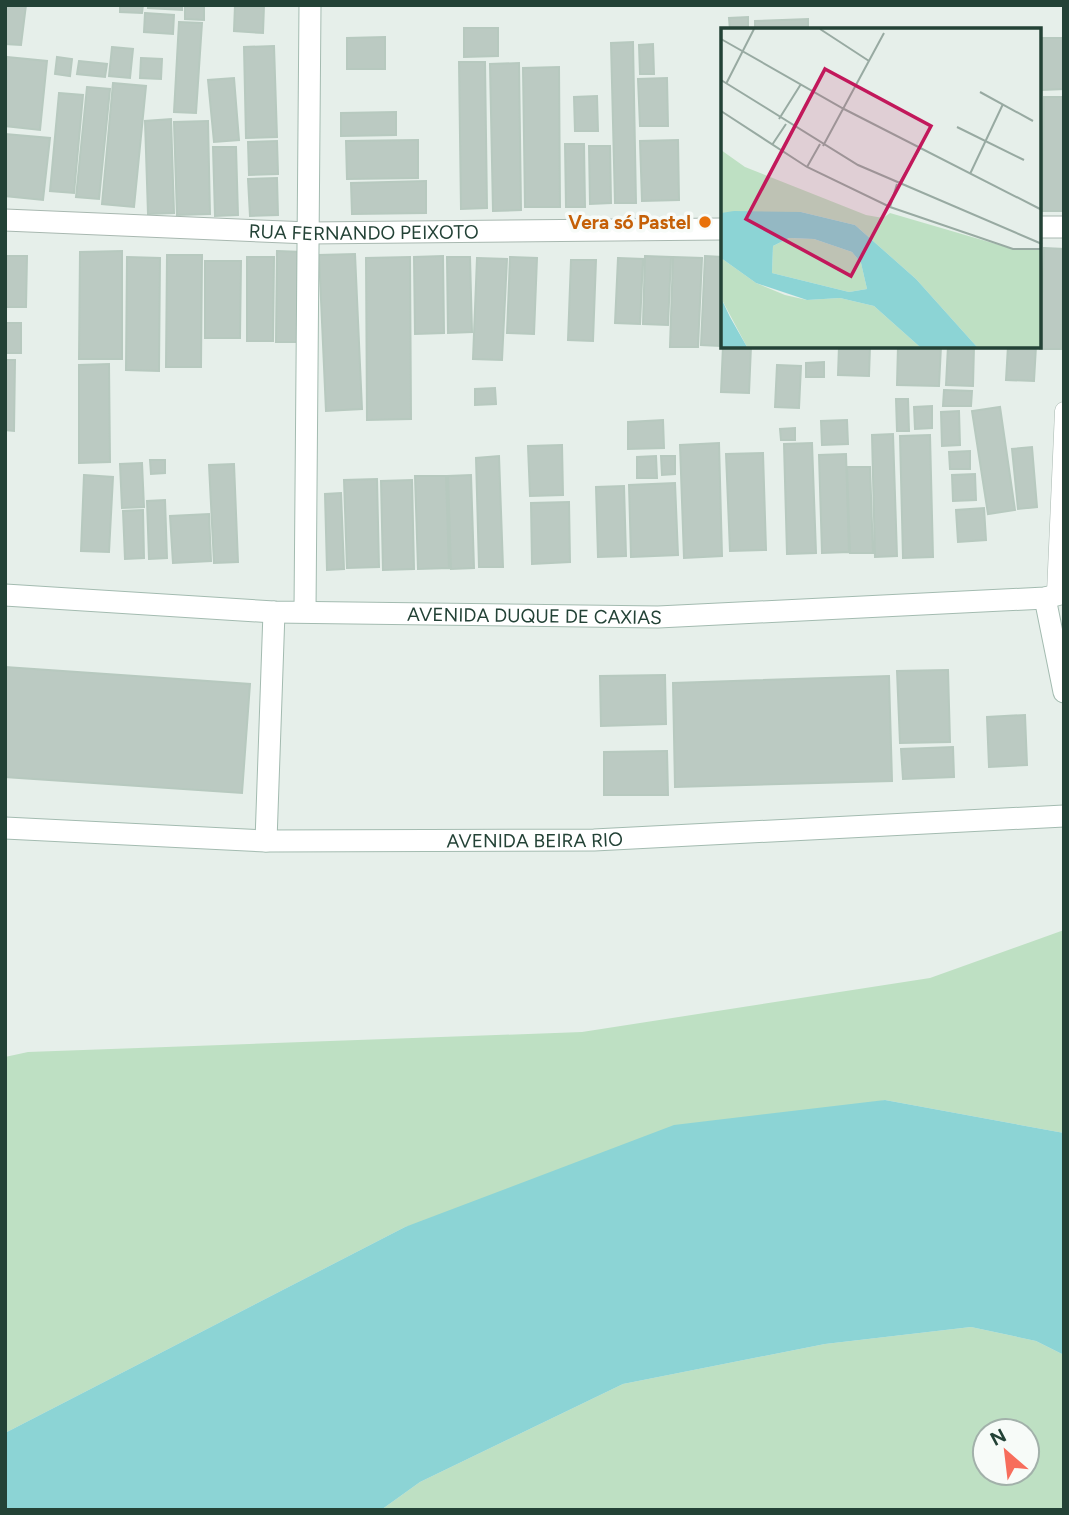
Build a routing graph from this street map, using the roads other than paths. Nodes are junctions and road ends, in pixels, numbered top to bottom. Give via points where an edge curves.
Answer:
1 (310, 5) edge
2 (5, 220) edge
3 (1064, 226) edge
4 (1041, 227) edge
5 (721, 229) edge
6 (309, 233) junction
7 (1064, 411) edge
8 (5, 595) edge
9 (1055, 595) edge
10 (274, 611) junction
11 (305, 611) junction
12 (1064, 692) edge
13 (1064, 816) edge
14 (5, 828) edge
15 (266, 841) junction

1 - 6 main road
2 - 6 main road, RUA FERNANDO PEIXOTO
3 - 4 main road
5 - 6 main road, RUA FERNANDO PEIXOTO
6 - 11 main road
7 - 9 lane
8 - 10 main road, AVENIDA DUQUE DE CAXIAS
9 - 11 main road, AVENIDA DUQUE DE CAXIAS via 658,617
9 - 12 main road
10 - 11 main road, AVENIDA DUQUE DE CAXIAS
10 - 15 main road
13 - 15 main road, AVENIDA BEIRA RIO via 594,841
14 - 15 main road, AVENIDA BEIRA RIO

